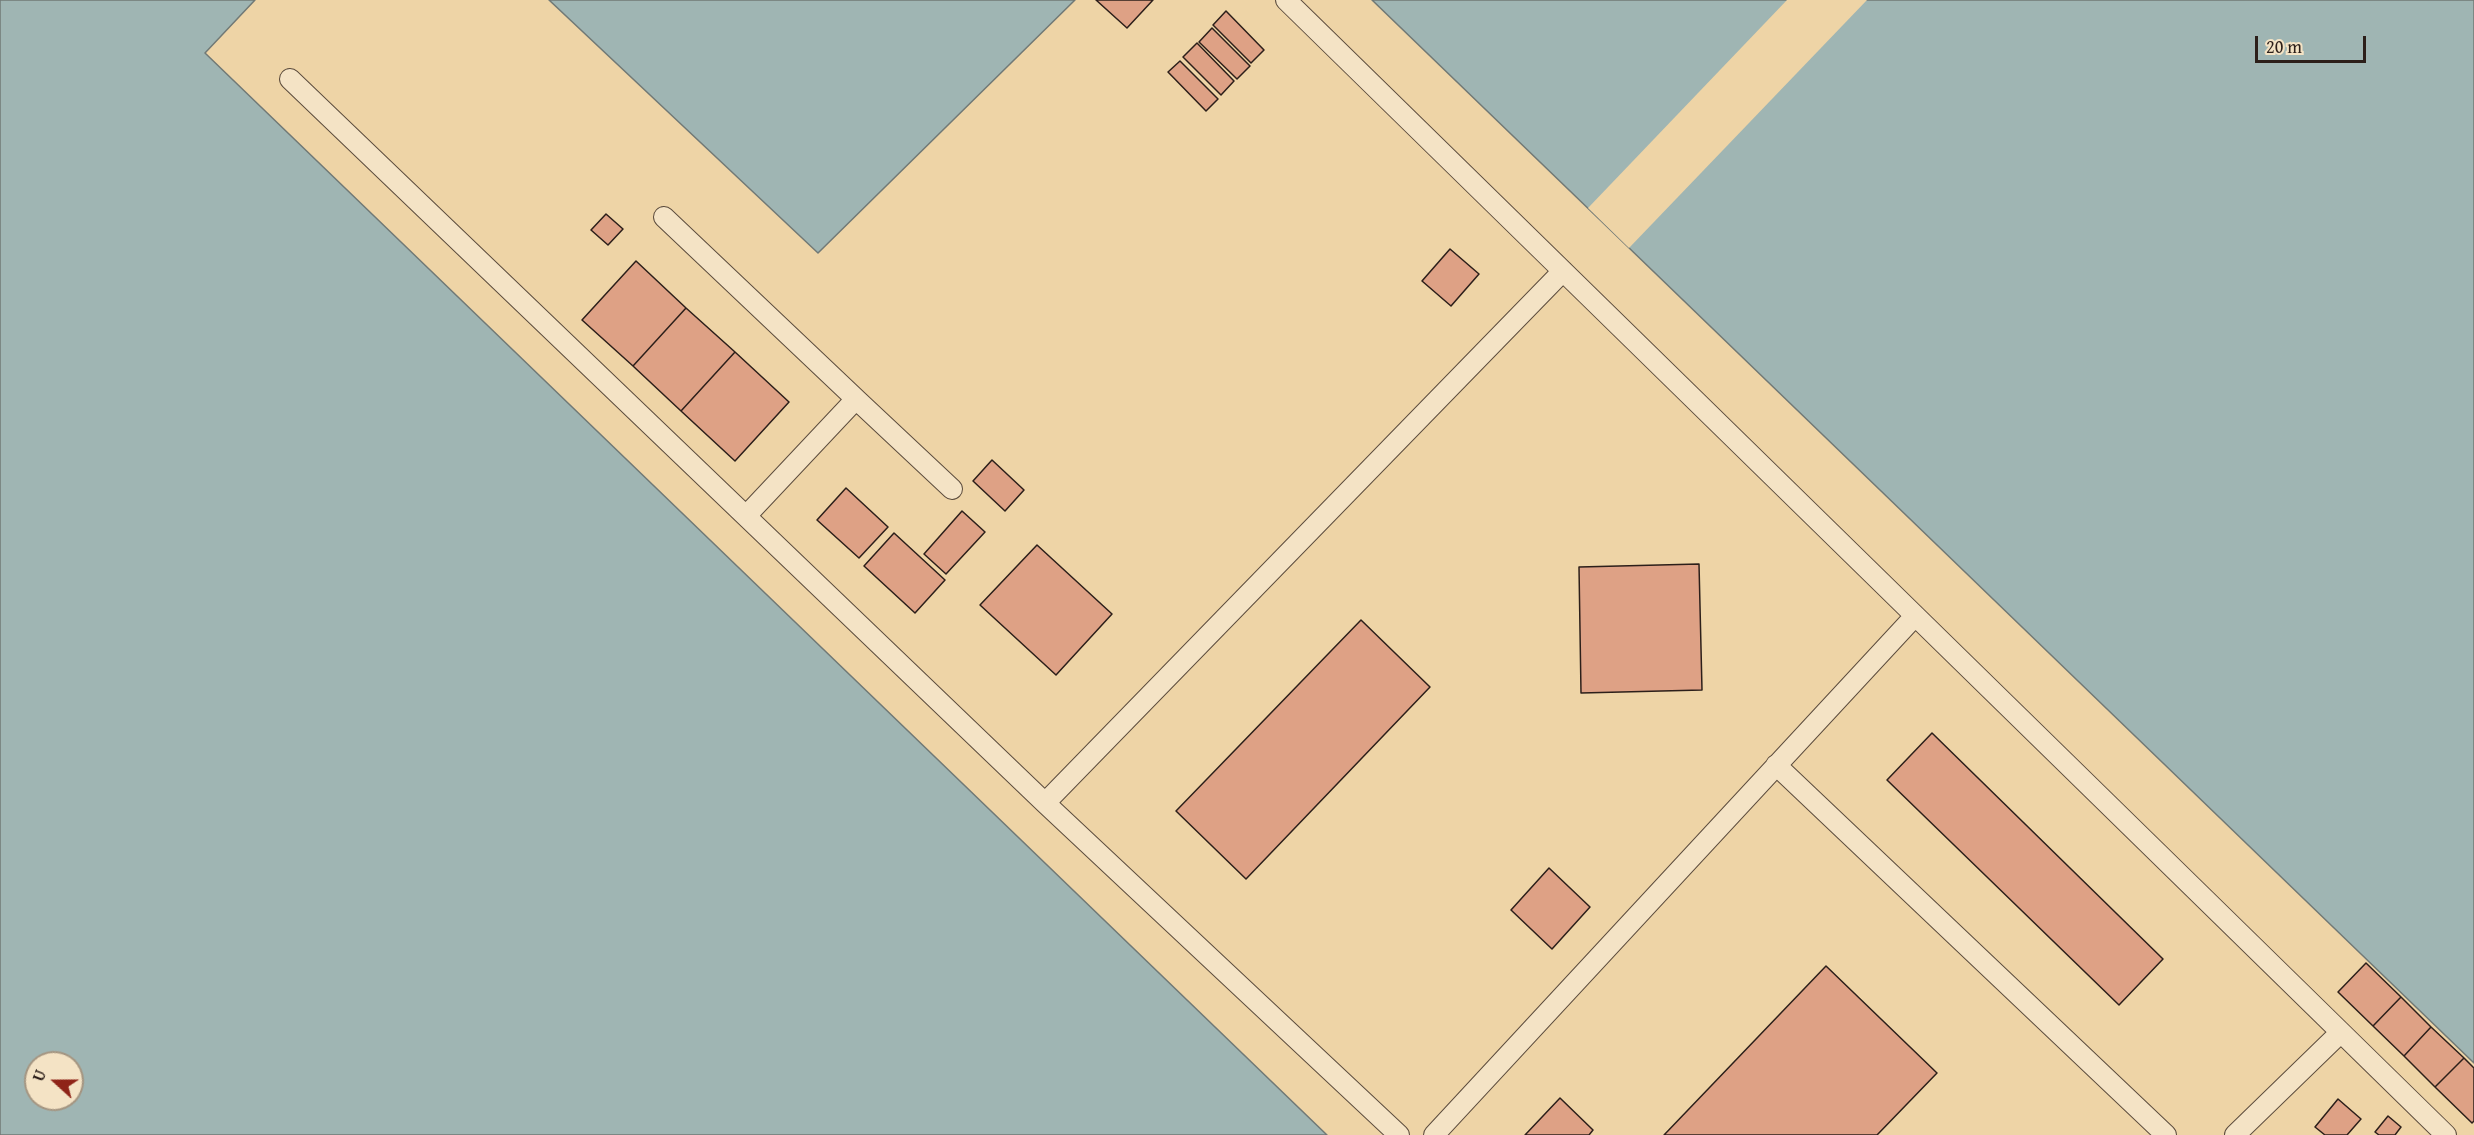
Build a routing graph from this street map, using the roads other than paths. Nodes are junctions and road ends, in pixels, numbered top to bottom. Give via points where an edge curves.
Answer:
1 (1286, 0) edge
2 (290, 79) dead end
3 (664, 217) dead end
4 (1563, 272) junction
5 (856, 399) junction
6 (952, 489) dead end
7 (746, 516) junction
8 (1915, 616) junction
9 (1776, 765) junction
10 (1045, 803) junction
11 (2340, 1033) junction
12 (1399, 1135) edge
13 (1434, 1135) edge
14 (2166, 1135) edge
15 (2235, 1135) edge
16 (2446, 1135) edge

1 - 4 lane
2 - 7 lane
3 - 5 lane
4 - 8 lane
4 - 10 lane
5 - 6 lane
5 - 7 lane
7 - 10 lane
8 - 9 lane
8 - 11 lane
9 - 13 lane
9 - 14 lane
10 - 12 lane
11 - 15 lane
11 - 16 lane

